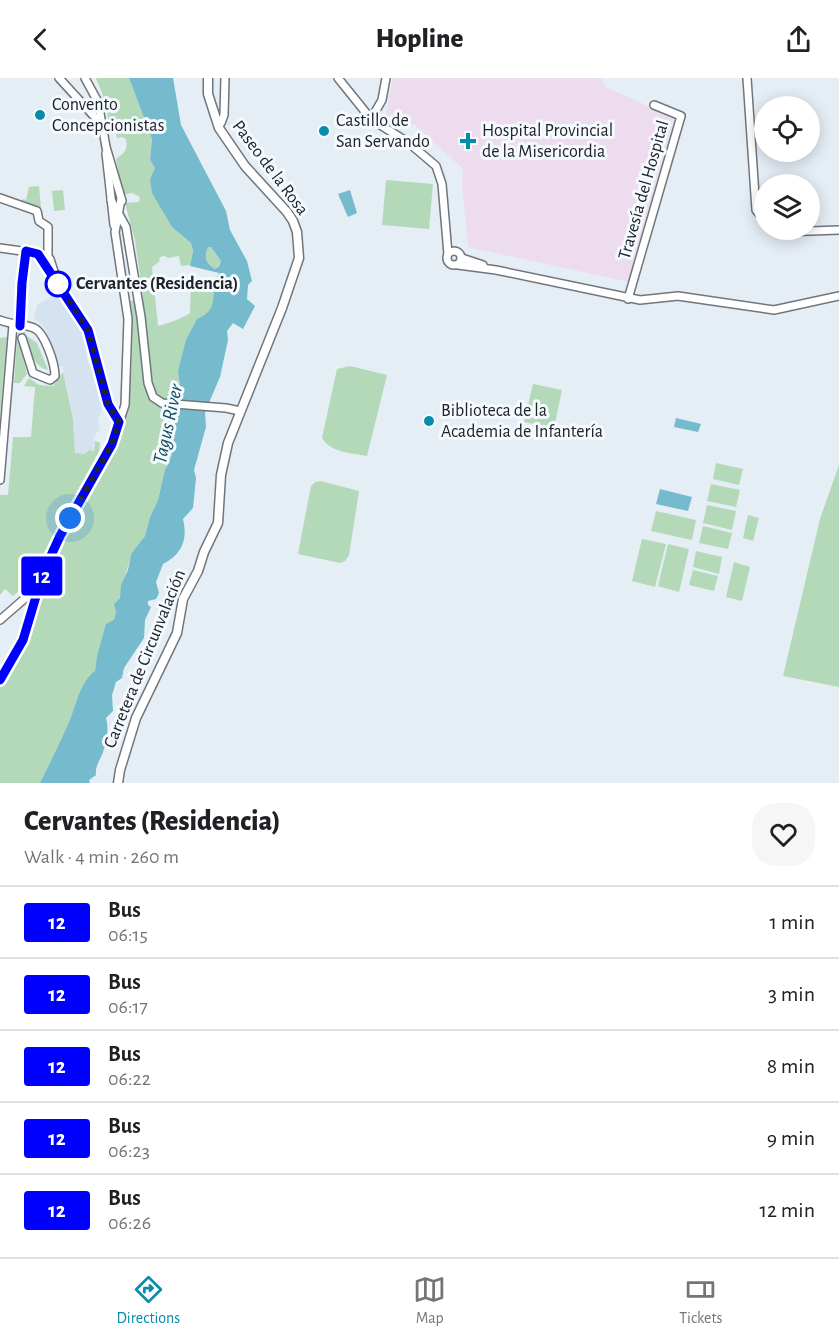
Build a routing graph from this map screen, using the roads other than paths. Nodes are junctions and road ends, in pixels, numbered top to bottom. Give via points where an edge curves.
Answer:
1 (59, 78) edge
2 (85, 78) edge
3 (208, 78) edge
4 (225, 78) edge
5 (338, 78) edge
6 (386, 78) edge
7 (747, 78) edge
8 (381, 103) junction
9 (654, 105) dead end
10 (364, 111) junction
11 (370, 119) junction
12 (218, 125) junction
13 (103, 126) junction
14 (106, 147) junction
15 (754, 181) edge
16 (0, 198) edge
17 (122, 199) junction
18 (111, 200) junction
19 (119, 215) junction
20 (126, 227) junction
21 (839, 230) edge
22 (820, 231) edge
23 (115, 232) junction
24 (0, 248) edge
25 (26, 251) junction
26 (452, 253) junction
27 (48, 260) junction
28 (460, 262) junction
29 (496, 270) junction
30 (839, 296) edge
31 (628, 299) junction
32 (20, 317) tunnel mouth
33 (0, 320) edge
34 (13, 325) junction
35 (22, 338) tunnel mouth
36 (240, 411) junction
37 (119, 422) junction
38 (1, 480) edge
39 (40, 585) junction
40 (0, 620) edge
41 (0, 680) edge
42 (118, 783) edge

1 - 13 street
2 - 13 street via 98,102
3 - 12 main road, Paseo de la Rosa via 208,94
4 - 12 street via 223,120
5 - 10 street
6 - 8 street
7 - 15 street
8 - 10 street
8 - 11 street
9 - 31 street, Travesía del Hospital via 681,116
10 - 11 street
11 - 26 street via 434,162 439,171
12 - 36 main road, Paseo de la Rosa via 245,166 287,212 299,245 296,271
13 - 14 street
14 - 17 street
14 - 18 street
16 - 27 street via 37,211 39,221 48,227
17 - 19 street
17 - 20 street
18 - 19 street
18 - 23 street
19 - 20 street
19 - 23 street
20 - 36 street via 147,383 155,399 166,404
21 - 22 street
23 - 37 street via 128,319 125,405
24 - 25 street
25 - 27 street
25 - 32 street
26 - 28 street via 461,255
26 - 28 street via 448,262
27 - 37 street via 88,330 108,404
28 - 29 street
28 - 29 street
29 - 31 street
30 - 31 street via 774,310 678,296
33 - 34 street
34 - 35 street via 40,332 55,368 55,376 50,380 33,373
34 - 38 street
36 - 42 main road, Carretera de Circunvalación via 222,466 218,523 183,599 177,633 136,718
37 - 39 street via 112,444 60,536
39 - 40 street
39 - 41 street via 23,640

